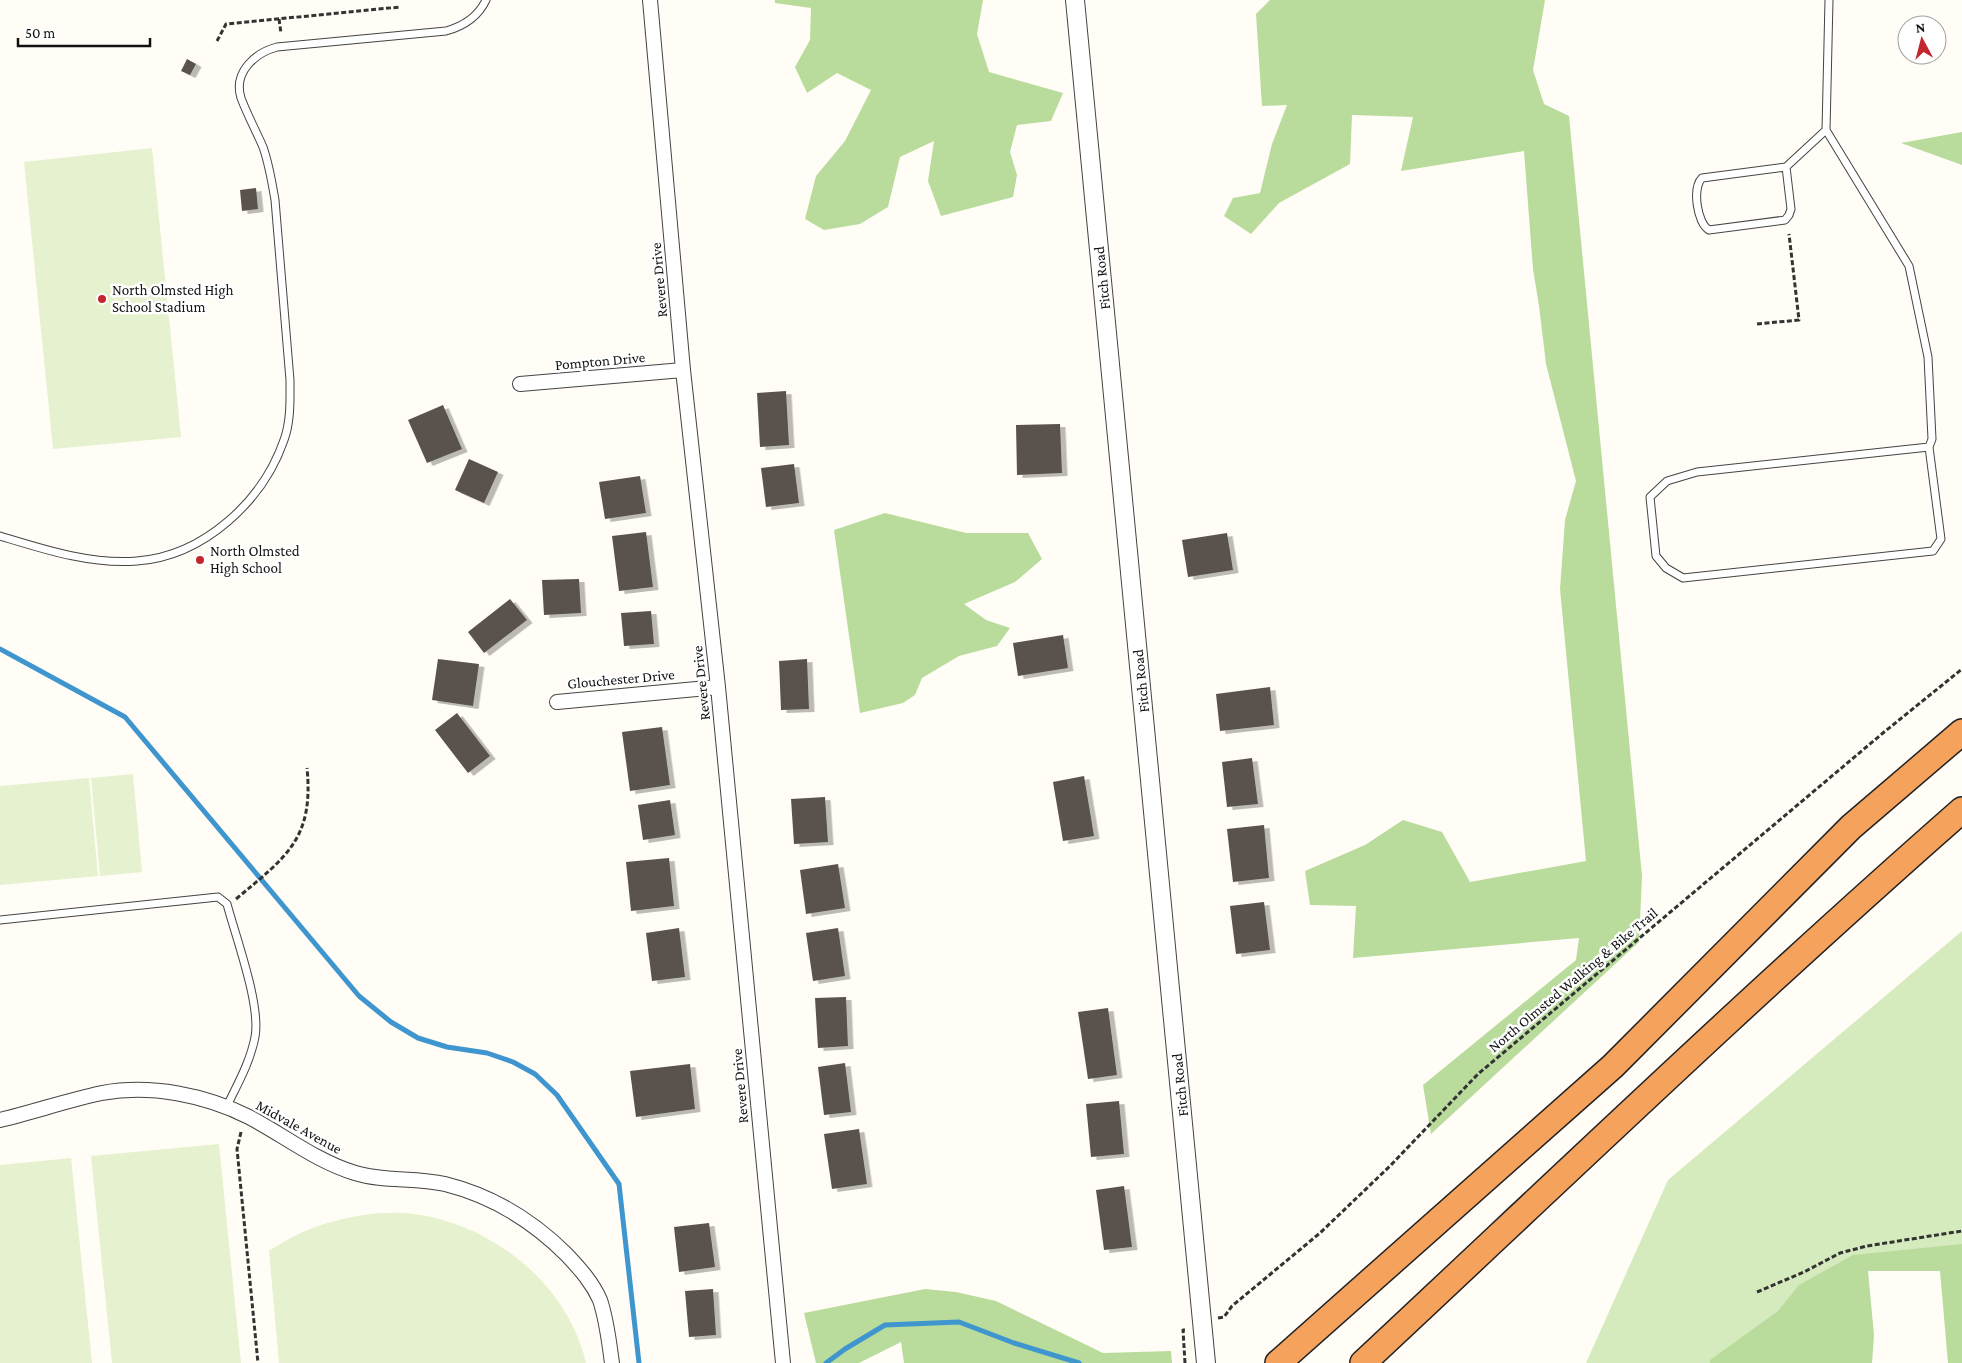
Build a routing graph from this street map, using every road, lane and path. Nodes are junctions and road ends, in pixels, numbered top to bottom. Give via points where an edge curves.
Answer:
1 (486, 0) edge
2 (650, 0) edge
3 (1075, 0) edge
4 (1829, 0) edge
5 (400, 7) dead end
6 (279, 19) junction
7 (281, 33) dead end
8 (217, 41) dead end
9 (1826, 130) junction
10 (1786, 167) junction
11 (1789, 234) dead end
12 (1757, 324) dead end
13 (683, 370) junction
14 (520, 384) dead end
15 (1929, 447) junction
16 (0, 536) edge
17 (1962, 669) edge
18 (718, 687) junction
19 (557, 702) dead end
20 (1962, 732) edge
21 (307, 768) dead end
22 (1962, 810) edge
23 (235, 900) dead end
24 (0, 920) edge
25 (226, 1108) junction
26 (0, 1120) edge
27 (240, 1132) dead end
28 (1962, 1231) edge
29 (1757, 1292) dead end
30 (1212, 1320) dead end
31 (258, 1363) edge
32 (612, 1363) edge
33 (782, 1363) edge
34 (1206, 1363) edge
35 (1278, 1363) edge
36 (1363, 1363) edge

1 - 16 lane via 476,16 446,31 277,47 260,53 246,66 241,79 241,97 263,149 275,200 290,405 285,438 273,466 243,508 197,542 173,553 138,561 86,557
2 - 13 street, Revere Drive
3 - 34 street, Fitch Road
4 - 9 lane
5 - 6 path
6 - 7 path
6 - 8 path via 226,24
9 - 10 lane
9 - 15 lane via 1909,266 1928,357 1932,439
10 - 10 lane via 1702,178 1696,188 1704,227 1709,230 1786,220 1790,215
11 - 12 path via 1799,320
13 - 14 street, Pompton Drive
13 - 18 street, Revere Drive
15 - 15 lane via 1696,472 1667,481 1650,498 1656,556 1666,568 1683,578 1933,551 1941,538
17 - 30 path, North Olmsted Walking & Bike Trail via 1478,1074 1320,1233 1232,1306 1224,1317
18 - 19 street, Glouchester Drive
18 - 33 street, Revere Drive
20 - 35 highway via 1851,827 1613,1066
21 - 23 path via 307,812 301,833 290,850
22 - 36 highway
24 - 25 lane via 218,897 227,904 255,1012 255,1036 250,1059
25 - 26 street, Midvale Avenue via 170,1092 143,1090 103,1093
25 - 32 street, Midvale Avenue via 248,1117 331,1165 356,1174 443,1184 475,1193 528,1220 588,1278 607,1323
27 - 31 path via 237,1149
28 - 29 path via 1840,1253

